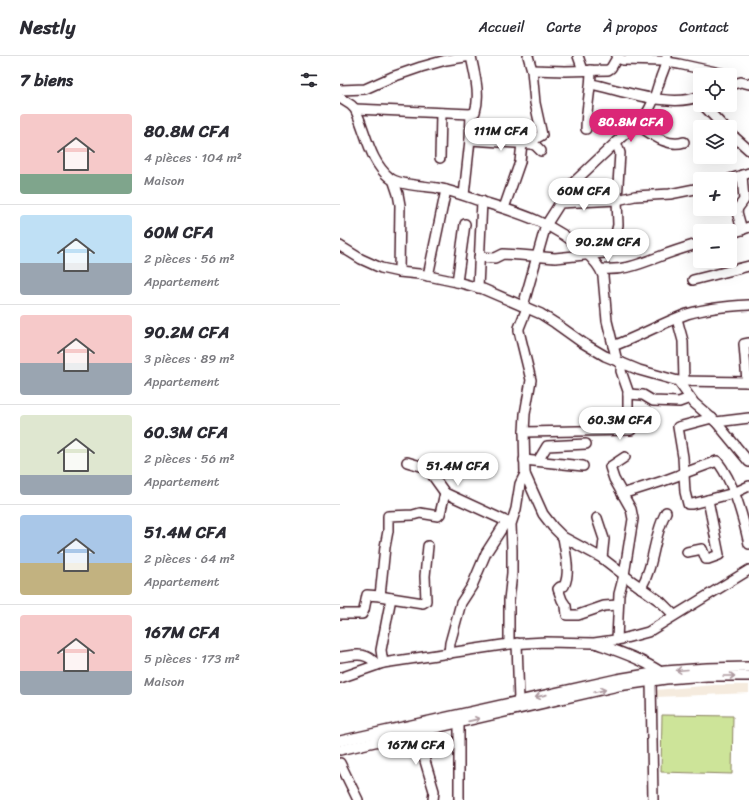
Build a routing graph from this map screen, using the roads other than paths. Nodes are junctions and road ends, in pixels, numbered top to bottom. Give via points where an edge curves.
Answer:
1 (471, 56) edge
2 (528, 56) edge
3 (578, 56) edge
4 (618, 57) edge
5 (667, 59) edge
6 (697, 68) edge
7 (532, 70) junction
8 (587, 70) junction
9 (591, 84) junction
10 (340, 90) edge
11 (655, 99) junction
12 (693, 99) edge
13 (355, 109) junction
14 (710, 112) edge
15 (441, 113) junction
16 (471, 114) junction
17 (717, 120) edge
18 (636, 124) junction
19 (586, 129) dead end
20 (737, 139) edge
21 (470, 140) junction
22 (616, 142) junction
23 (684, 142) dead end
24 (522, 143) junction
25 (532, 144) junction
26 (749, 150) edge
27 (541, 151) dead end
28 (440, 158) dead end
29 (745, 174) edge
30 (394, 182) junction
31 (693, 189) edge
32 (446, 190) junction
33 (464, 195) junction
34 (617, 200) junction
35 (482, 202) junction
36 (560, 203) junction
37 (504, 208) junction
38 (465, 224) dead end
39 (546, 225) junction
40 (747, 230) edge
41 (737, 232) edge
42 (693, 245) edge
43 (340, 246) edge
44 (537, 256) junction
45 (590, 256) junction
46 (479, 257) junction
47 (749, 266) edge
48 (601, 269) junction
49 (399, 272) junction
50 (428, 276) junction
51 (693, 280) dead end
52 (457, 282) junction
53 (478, 288) junction
54 (749, 305) edge
55 (525, 307) junction
56 (677, 319) junction
57 (749, 343) edge
58 (613, 346) junction
59 (619, 362) junction
60 (681, 381) junction
61 (748, 382) edge
62 (628, 394) junction
63 (690, 398) junction
64 (749, 418) edge
65 (714, 420) junction
66 (524, 432) junction
67 (586, 444) dead end
68 (625, 457) dead end
69 (748, 458) edge
70 (524, 460) junction
71 (538, 461) junction
72 (407, 462) dead end
73 (583, 466) dead end
74 (525, 474) junction
75 (684, 474) junction
76 (749, 486) edge
77 (445, 493) junction
78 (734, 493) junction
79 (622, 494) junction
80 (708, 500) junction
81 (749, 506) edge
82 (741, 511) junction
83 (666, 512) dead end
84 (597, 518) dead end
85 (509, 523) junction
86 (563, 537) junction
87 (749, 544) edge
88 (428, 546) dead end
89 (687, 552) dead end
90 (602, 558) junction
91 (749, 570) edge
92 (624, 575) junction
93 (641, 588) junction
94 (380, 596) junction
95 (391, 598) junction
96 (618, 605) junction
97 (340, 614) edge
98 (674, 615) junction
99 (617, 640) junction
100 (594, 643) junction
101 (513, 644) junction
102 (449, 654) junction
103 (340, 658) edge
104 (380, 664) junction
105 (749, 667) edge
106 (661, 672) junction
107 (749, 676) edge
108 (340, 678) edge
109 (651, 681) junction
110 (562, 695) junction
111 (519, 701) junction
112 (459, 723) junction
113 (418, 732) junction
114 (340, 741) edge
115 (340, 750) edge
116 (340, 763) edge
117 (358, 800) edge
118 (434, 800) edge
119 (459, 800) edge
120 (654, 800) edge

1 - 10 street via 421,67 365,89
1 - 16 street via 477,86 475,112
2 - 7 street
3 - 8 street
4 - 5 street via 623,60
4 - 8 street via 610,69
5 - 6 street
5 - 11 street
7 - 8 street
7 - 25 street via 535,103 542,135
8 - 9 street
9 - 11 street
9 - 19 street
10 - 13 street
11 - 12 street
11 - 18 street via 647,113
13 - 15 street
13 - 30 street via 371,151
14 - 17 street
15 - 16 street
15 - 28 street
16 - 21 street
18 - 22 street
18 - 23 street via 669,143
20 - 26 street
21 - 24 street
21 - 33 street
22 - 34 street via 620,153
22 - 36 street via 573,183
24 - 25 street
24 - 37 street via 520,162
25 - 27 street
29 - 40 street via 744,200 737,212
30 - 32 street
30 - 49 street via 400,205
31 - 34 street
32 - 33 street
32 - 50 street
33 - 35 street
34 - 36 street
34 - 45 street via 616,233 604,254
35 - 37 street
35 - 46 street
36 - 39 street
37 - 39 street
38 - 52 street
39 - 44 street
39 - 45 street via 573,240
40 - 41 street
42 - 48 street via 641,264 614,270
43 - 49 street via 370,264
44 - 45 street
44 - 46 street via 503,254 495,258
44 - 55 street
45 - 48 street
46 - 53 street
47 - 51 street
48 - 58 street via 604,276 607,321
49 - 50 street
50 - 52 street
52 - 53 street
53 - 55 street
54 - 56 street via 712,308
55 - 59 street
55 - 66 street via 519,328 531,380
56 - 58 street
56 - 60 street via 683,341
57 - 61 street via 744,344
58 - 59 street
59 - 60 street via 651,374
59 - 62 street
60 - 61 street
60 - 63 street
62 - 63 street via 643,395 653,401 679,402
62 - 66 street via 631,429 629,431
63 - 65 street
64 - 65 street
65 - 69 street
65 - 75 street via 678,427 684,457
66 - 70 street
67 - 71 street via 547,446
68 - 79 street via 610,467
70 - 71 street
70 - 74 street
71 - 73 street
72 - 77 street via 424,467
74 - 85 street via 520,484 516,509
74 - 86 street via 543,514
75 - 78 street via 717,460
75 - 79 street
75 - 80 street via 684,492 688,504
76 - 78 street
77 - 85 street
77 - 94 street via 438,516 420,513 388,516
78 - 80 street
78 - 82 street
79 - 92 street via 631,509 632,519
80 - 89 street via 720,555 708,559 702,549
81 - 82 street
82 - 87 street
83 - 93 street via 652,562
84 - 90 street via 604,539
85 - 101 street via 512,573 509,600
85 - 102 street via 486,553 472,586 461,602
86 - 90 street
86 - 96 street via 566,584 558,589 567,615 578,615 604,606
88 - 95 street via 425,602
90 - 92 street
91 - 98 street
92 - 93 street
92 - 96 street
93 - 98 street
94 - 95 street
94 - 97 street via 366,595 362,614
95 - 104 street
96 - 99 street
98 - 99 street via 648,632
99 - 100 street
100 - 101 street
100 - 106 street via 628,654
101 - 102 street
101 - 111 street
102 - 104 street
103 - 104 street via 363,655
104 - 108 street
105 -> 106 street
106 - 110 street via 617,679
109 -> 107 street via 707,676
110 -> 109 street
109 - 120 street
110 -> 111 street
112 -> 110 street
111 - 114 street
112 - 113 street
112 - 119 street
113 - 115 street
113 - 118 street via 434,791
116 - 117 street

